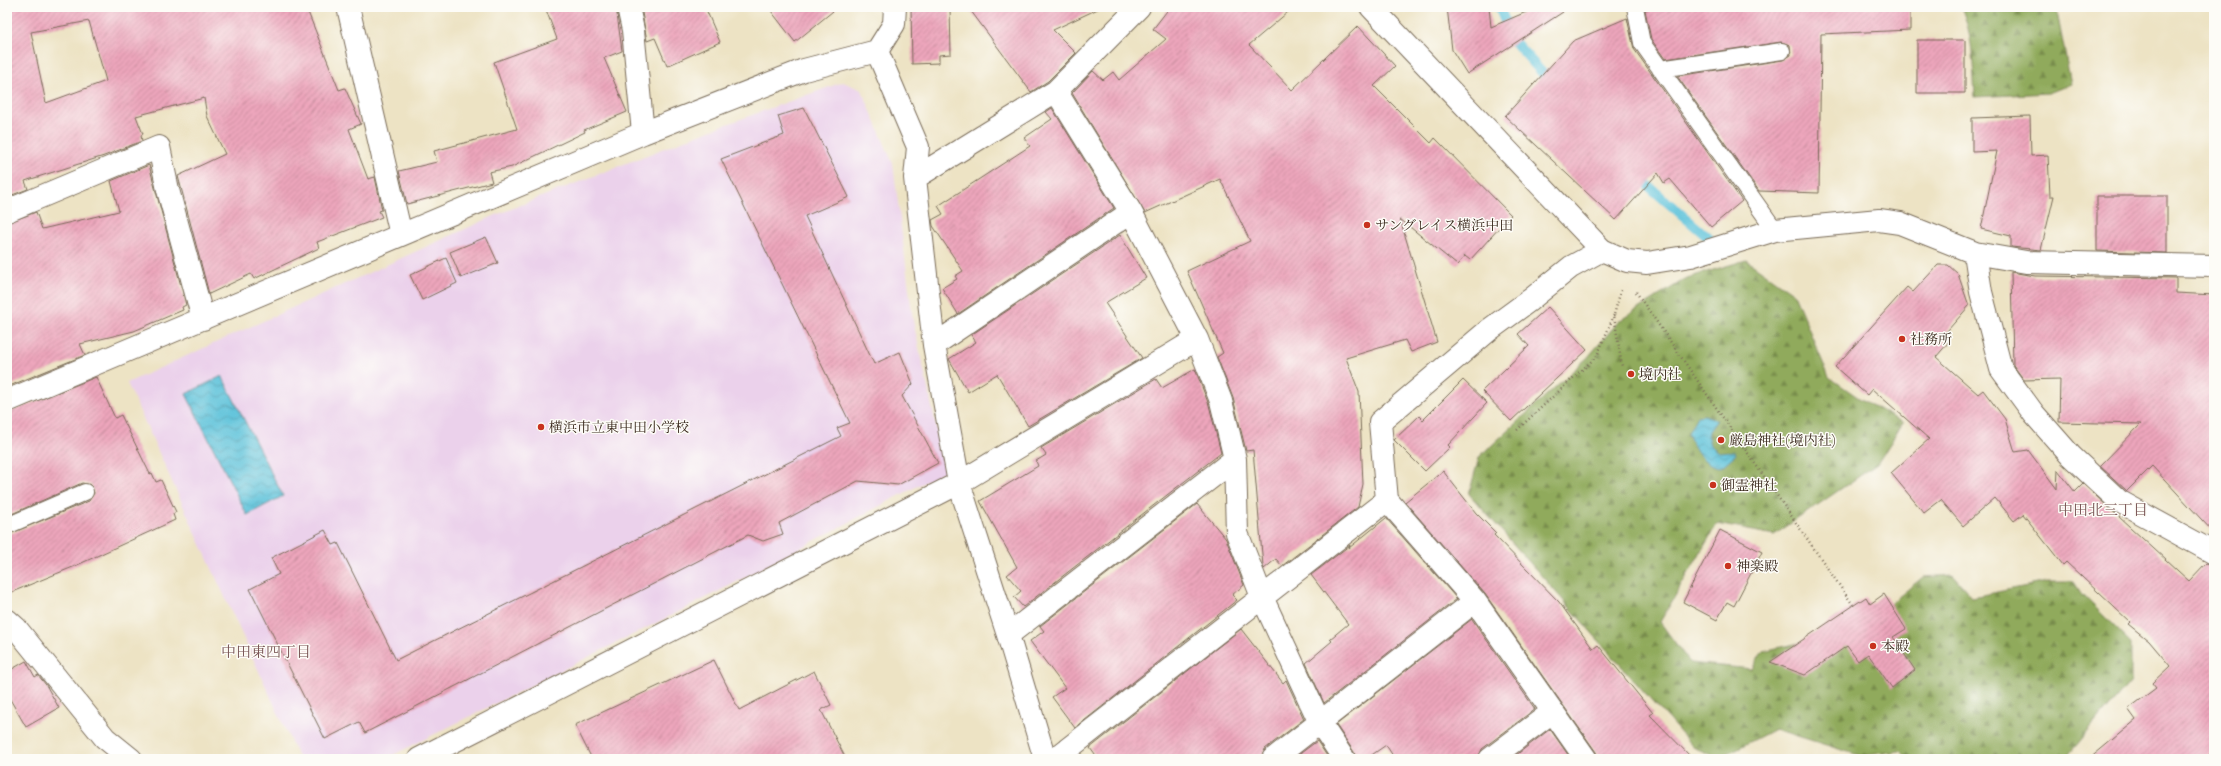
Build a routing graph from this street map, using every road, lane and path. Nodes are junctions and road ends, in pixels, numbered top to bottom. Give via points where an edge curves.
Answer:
1 (348, 7) edge
2 (628, 7) edge
3 (895, 7) edge
4 (1139, 7) edge
5 (1371, 7) edge
6 (1635, 7) edge
7 (877, 51) junction
8 (1782, 51) dead end
9 (1660, 69) junction
10 (1056, 91) junction
11 (643, 133) junction
12 (915, 178) junction
13 (7, 211) edge
14 (1131, 212) junction
15 (1775, 230) junction
16 (401, 235) junction
17 (1602, 250) junction
18 (1975, 253) junction
19 (2214, 266) edge
20 (1623, 286) dead end
21 (1634, 290) dead end
22 (1614, 315) junction
23 (203, 319) junction
24 (1197, 340) junction
25 (934, 345) junction
26 (1622, 367) dead end
27 (7, 401) edge
28 (1517, 430) dead end
29 (1235, 459) junction
30 (959, 483) junction
31 (85, 492) dead end
32 (1387, 500) junction
33 (7, 526) edge
34 (2214, 553) edge
35 (1262, 597) junction
36 (1475, 601) junction
37 (1854, 605) dead end
38 (7, 620) edge
39 (1008, 635) junction
40 (1552, 712) junction
41 (1320, 723) junction
42 (131, 759) edge
43 (419, 759) edge
44 (1046, 759) edge
45 (1055, 759) edge
46 (1273, 759) edge
47 (1344, 759) edge
48 (1490, 759) edge
49 (1586, 759) edge

1 - 16 street
2 - 11 street via 633,30
3 - 7 street via 894,24
4 - 10 street
5 - 17 street
6 - 9 lane via 1642,43
7 - 11 street via 804,70
7 - 12 street via 918,147
8 - 9 lane
9 - 15 lane
10 - 12 street
10 - 14 street
11 - 16 street
12 - 25 street
13 - 23 street via 160,147 168,190
14 - 24 street
14 - 25 street
15 - 17 street via 1691,256 1647,263 1627,261
15 - 18 street via 1878,220 1900,223
16 - 23 street
17 - 32 street via 1571,267 1489,330 1380,422
18 - 19 street via 2026,262
18 - 34 street via 1980,292 2001,370 2034,414 2071,456 2119,501
20 - 22 path
21 - 37 path
22 - 26 path
22 - 28 path via 1597,356
23 - 27 street
24 - 29 street via 1221,402
24 - 30 street
25 - 30 street
29 - 35 street via 1237,533
29 - 39 street
30 - 39 street
30 - 43 street
31 - 33 lane
32 - 35 street
32 - 36 street
35 - 41 street
35 - 45 street
36 - 40 street
36 - 41 street
38 - 42 street via 106,738
39 - 44 street
40 - 48 street
40 - 49 street
41 - 46 street
41 - 47 street

